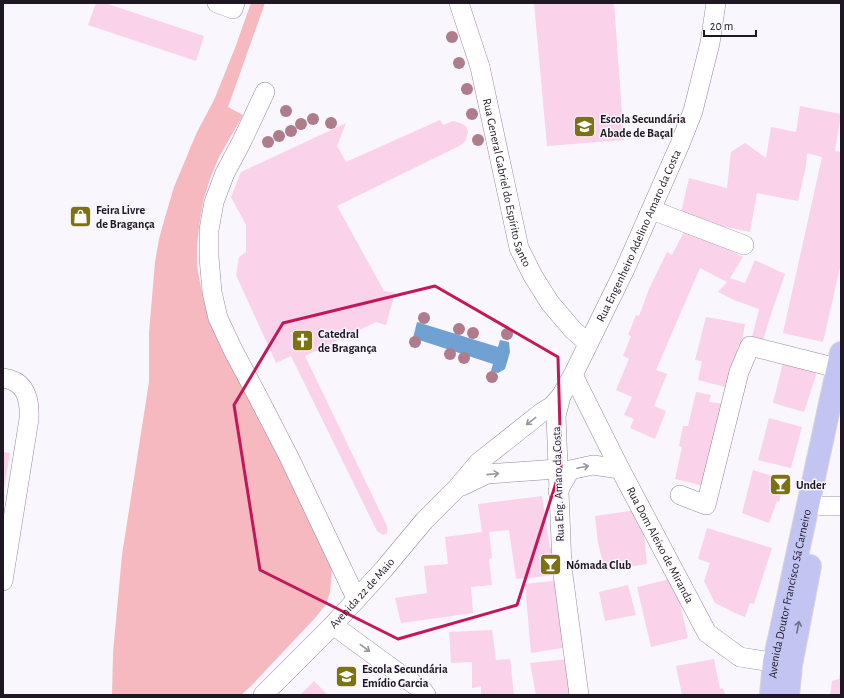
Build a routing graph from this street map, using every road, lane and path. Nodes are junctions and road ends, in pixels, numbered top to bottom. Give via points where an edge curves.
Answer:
1 (217, 3) edge
2 (235, 3) edge
3 (459, 3) edge
4 (716, 3) edge
5 (265, 92) dead end
6 (652, 210) junction
7 (744, 245) dead end
8 (588, 343) junction
9 (840, 364) edge
10 (573, 375) junction
11 (3, 378) edge
12 (561, 396) junction
13 (556, 416) joint
14 (841, 417) edge
15 (557, 469) junction
16 (620, 469) junction
17 (457, 488) junction
18 (558, 491) junction
19 (680, 495) dead end
20 (831, 506) edge
21 (3, 581) edge
22 (356, 598) junction
23 (333, 625) junction
24 (783, 664) junction
25 (264, 695) edge
26 (426, 695) edge
27 (579, 695) edge
28 (771, 695) edge
29 (788, 695) edge

1 - 2 street via 233,9
3 - 8 street, Rua General Gabriel do Espírito Santo via 480,67 519,248 550,303
4 - 6 street, Rua Engenheiro Adelino Amaro da Costa via 710,43 693,111
5 - 22 street via 225,173 214,202 209,230 212,292 218,318 233,350
6 - 7 street
6 - 8 street, Rua Engenheiro Adelino Amaro da Costa
8 - 10 street, Rua Engenheiro Adelino Amaro da Costa
9 - 19 street via 750,346 739,372 706,505
9 - 24 main road, Avenida Doutor Francisco Sá Carneiro
10 - 12 street, Rua Engenheiro Adelino Amaro da Costa
10 - 16 street, Rua Dom Aleixo de Miranda
11 - 21 street via 16,382 23,389 29,410
12 - 13 street, Rua Engenheiro Adelino Amaro da Costa
12 -> 17 street via 552,406 478,462
13 - 15 street, Rua Eng. Amaro da Costa
14 - 20 main road, Avenida Doutor Francisco Sá Carneiro
17 -> 15 street via 487,474
15 - 18 street, Rua Eng. Amaro da Costa
18 -> 16 street via 570,470 593,465
16 - 24 street, Rua Dom Aleixo de Miranda via 707,633 740,657
17 - 22 street, Avenida 22 de Maio
18 - 27 street, Rua Eng. Amaro da Costa via 562,567
24 -> 20 main road, Avenida Doutor Francisco Sá Carneiro
22 - 23 street, Avenida 22 de Maio
23 - 25 street, Avenida 22 de Maio
23 -> 26 street
24 - 28 main road, Avenida Doutor Francisco Sá Carneiro
24 - 29 main road, Avenida Doutor Francisco Sá Carneiro

